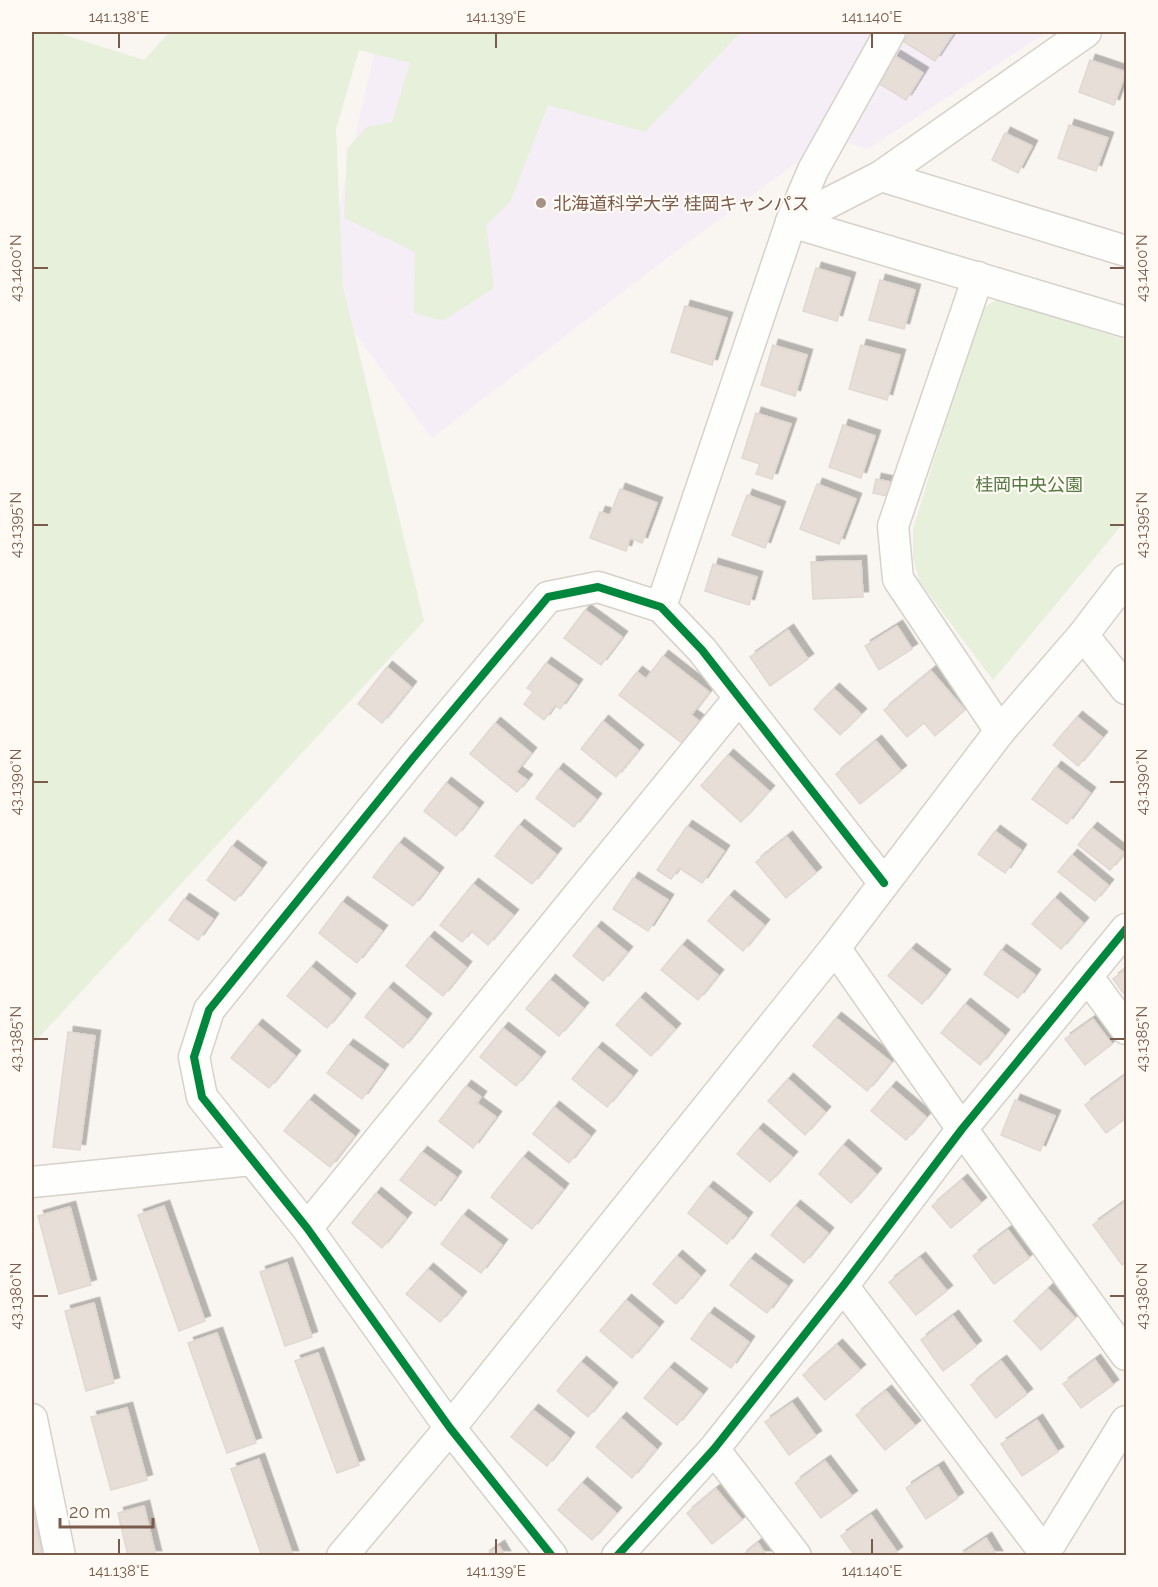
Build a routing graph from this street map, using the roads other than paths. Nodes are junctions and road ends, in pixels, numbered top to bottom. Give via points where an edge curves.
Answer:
1 (890, 32) edge
2 (1086, 32) edge
3 (881, 176) junction
4 (791, 222) junction
5 (1126, 251) edge
6 (978, 277) junction
7 (1126, 322) edge
8 (1126, 579) edge
9 (660, 607) junction
10 (1083, 634) junction
11 (1126, 689) edge
12 (739, 698) junction
13 (1000, 731) junction
14 (884, 883) junction
15 (1126, 929) edge
16 (835, 948) junction
17 (1087, 976) junction
18 (1126, 1029) edge
19 (962, 1129) junction
20 (252, 1160) junction
21 (32, 1182) edge
22 (307, 1228) junction
23 (843, 1286) junction
24 (1126, 1354) edge
25 (32, 1419) edge
26 (1126, 1421) edge
27 (450, 1428) junction
28 (714, 1449) junction
29 (1044, 1554) edge
30 (60, 1556) edge
31 (342, 1556) edge
32 (552, 1556) edge
33 (617, 1556) edge
34 (796, 1556) edge

1 - 4 street via 813,170
2 - 3 street
3 - 4 street
3 - 5 street
4 - 6 street
4 - 9 street
6 - 7 street
6 - 13 street via 893,526 898,579
8 - 10 street
9 - 12 street via 702,650
9 - 20 street via 598,587 548,597 209,1010 195,1057 202,1097
10 - 11 street
10 - 13 street
12 - 14 street
12 - 22 street
13 - 14 street
14 - 16 street
15 - 17 street
16 - 19 street
16 - 27 street
17 - 18 street
17 - 19 street
19 - 23 street
19 - 24 street
20 - 21 street
20 - 22 street
22 - 27 street
23 - 28 street
23 - 29 street
25 - 30 street
26 - 29 street
27 - 31 street
27 - 32 street
28 - 33 street
28 - 34 street

